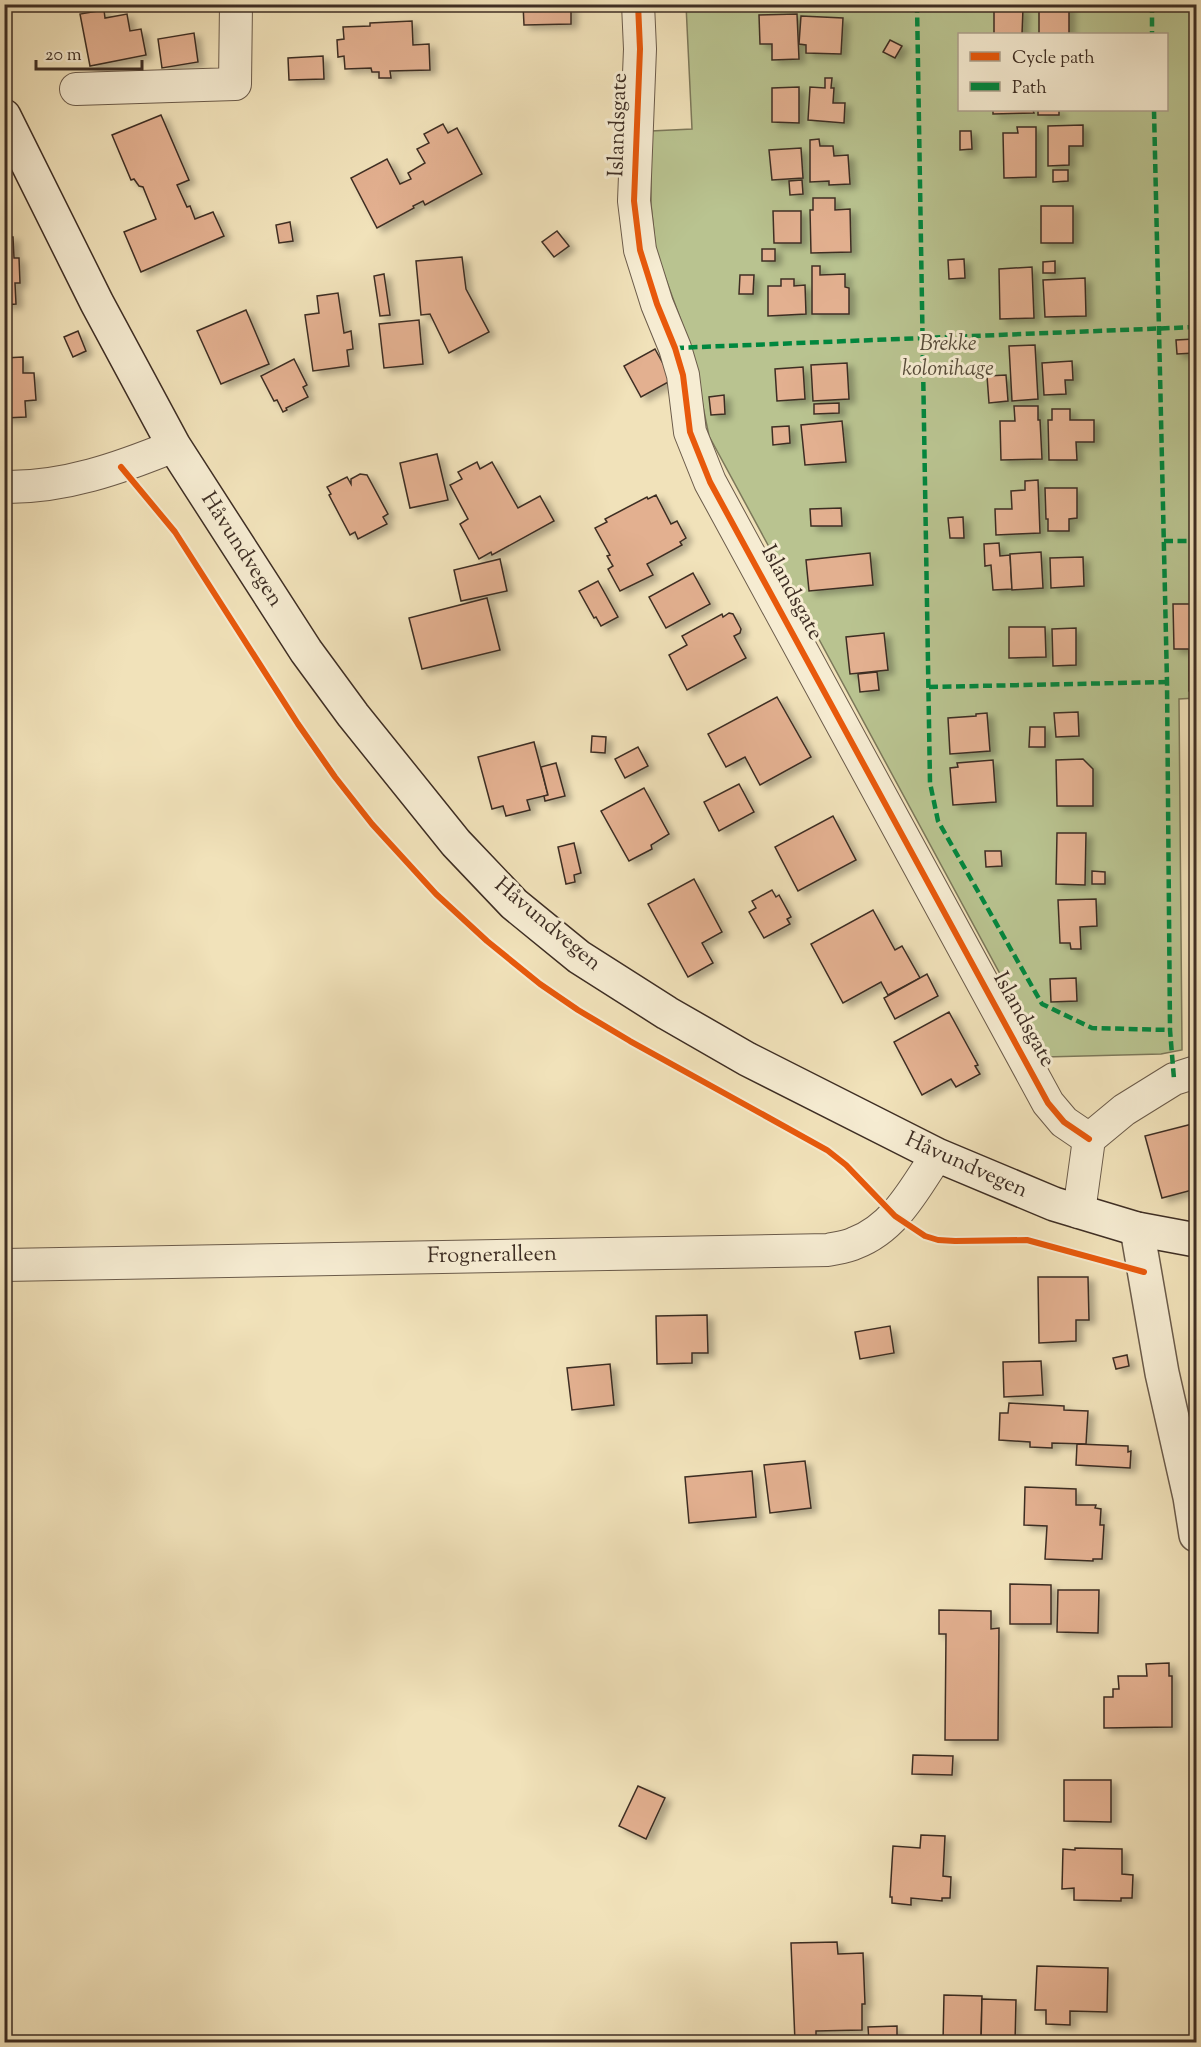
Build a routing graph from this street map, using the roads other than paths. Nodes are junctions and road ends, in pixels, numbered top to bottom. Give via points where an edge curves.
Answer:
1 (236, 4) edge
2 (638, 4) edge
3 (76, 89) dead end
4 (4, 116) edge
5 (174, 446) junction
6 (4, 486) edge
7 (1197, 1072) edge
8 (1089, 1139) junction
9 (937, 1155) junction
10 (1079, 1212) junction
11 (1137, 1229) junction
12 (1197, 1240) edge
13 (4, 1265) edge
14 (1197, 1535) edge

1 - 3 street via 235,84
2 - 8 street, Islandsgate via 634,201 640,250 683,375 690,432 710,482 1048,1103 1064,1122
4 - 5 main road, Håvundvegen
5 - 6 street via 121,467 58,482
5 - 9 main road, Håvundvegen via 306,651 353,715 456,843 514,904 579,957 667,1013 747,1059
7 - 8 street via 1174,1079 1124,1110
8 - 10 street
9 - 10 main road, Håvundvegen
9 - 13 street, Frogneralleen via 895,1216 856,1243 828,1250
10 - 11 main road, Håvundvegen
11 - 12 main road, Håvundvegen
11 - 14 main road via 1162,1373

